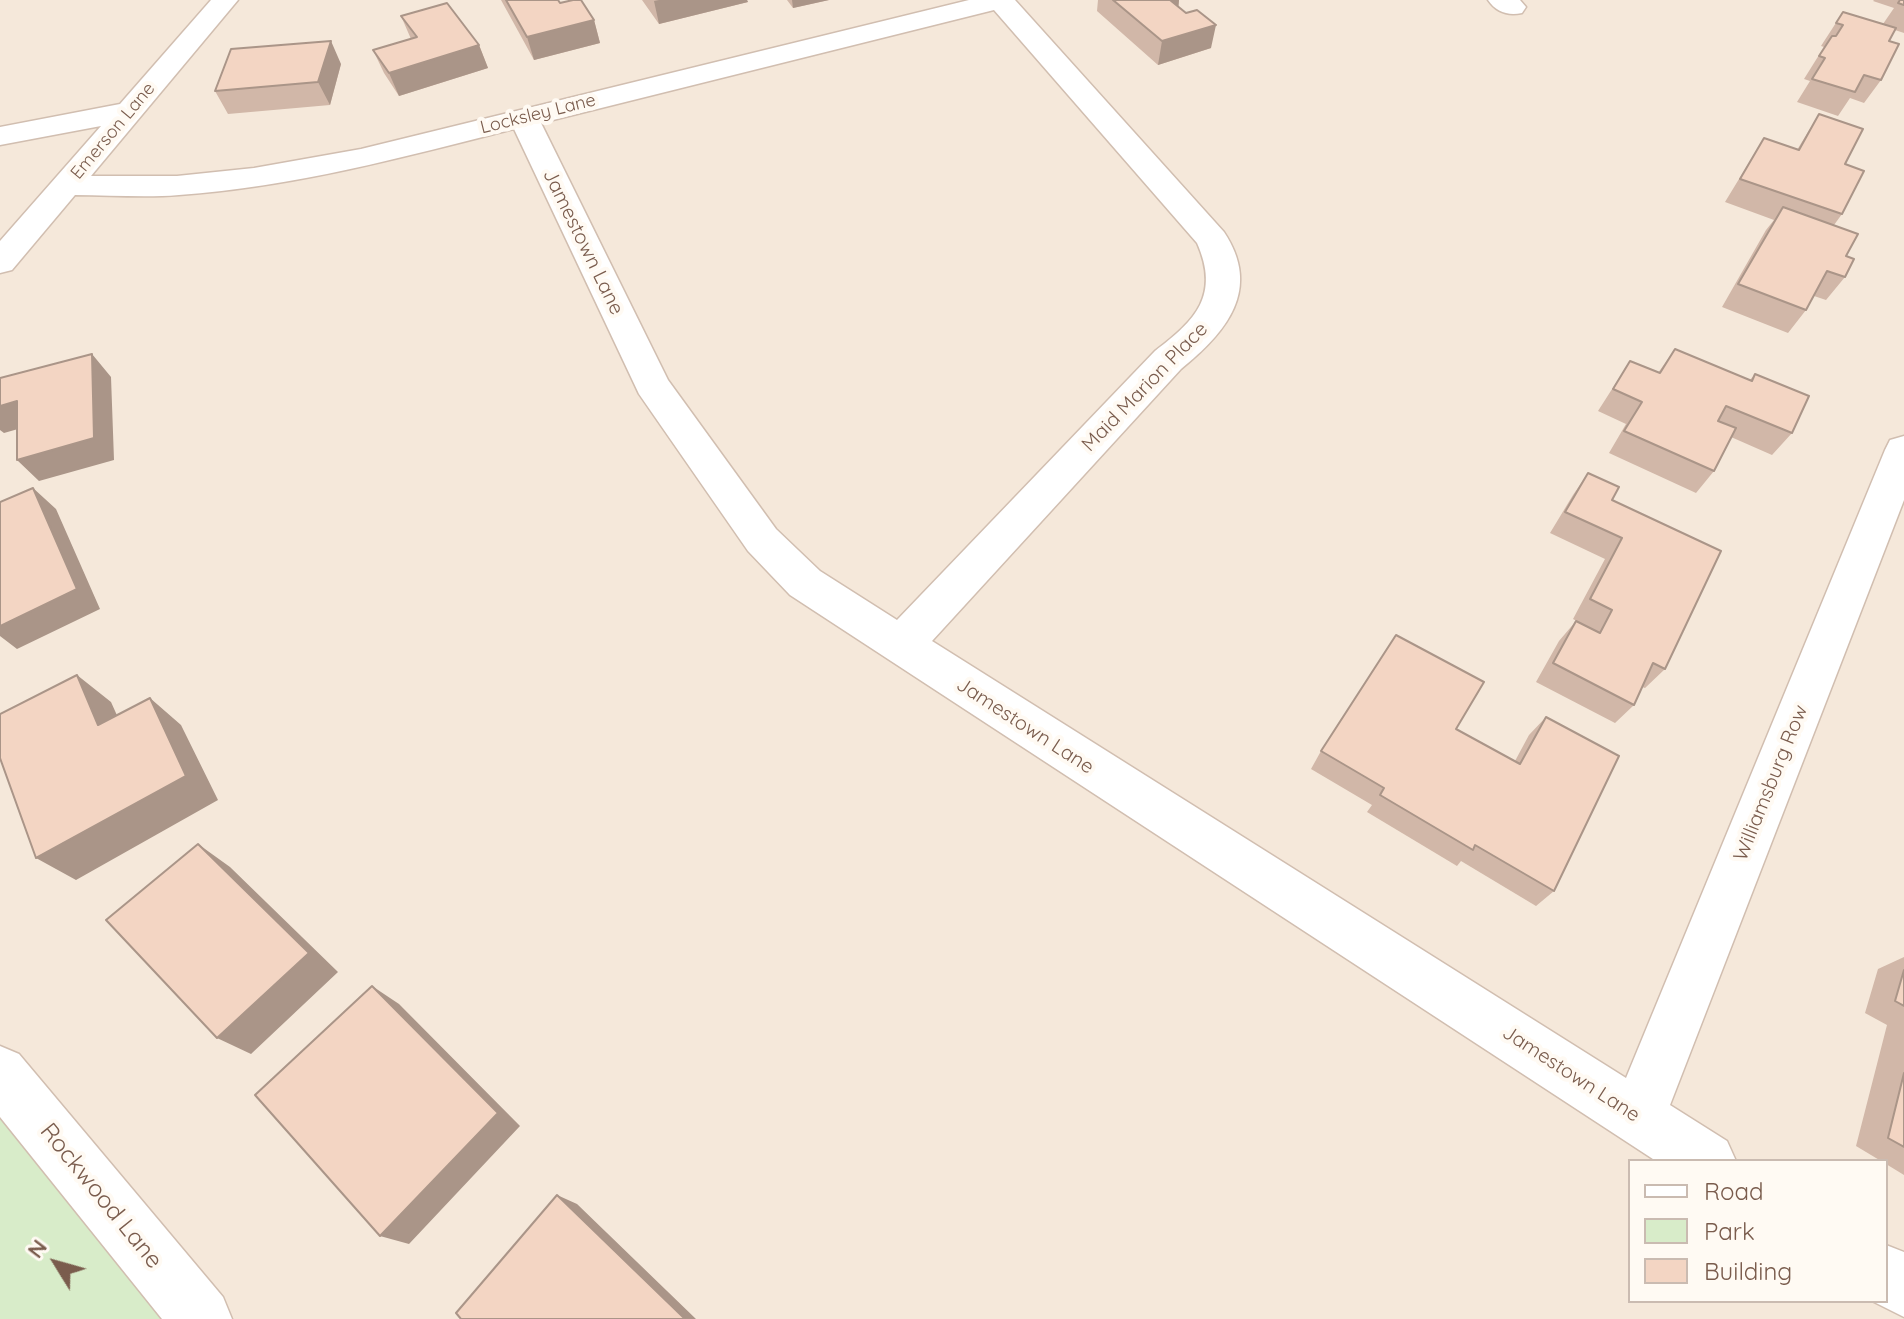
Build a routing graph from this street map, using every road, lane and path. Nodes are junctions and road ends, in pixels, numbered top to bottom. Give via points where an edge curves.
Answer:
1 (225, 0) edge
2 (1001, 0) edge
3 (130, 111) junction
4 (524, 118) junction
5 (0, 136) edge
6 (68, 185) junction
7 (0, 262) edge
8 (1904, 450) edge
9 (900, 646) junction
10 (0, 1073) edge
11 (1638, 1117) junction
12 (1704, 1159) edge
13 (201, 1319) edge

1 - 3 street, Emerson Lane
2 - 4 street, Locksley Lane
2 - 9 street, Maid Marion Place via 1212,239 1223,259 1224,283 1219,305 1198,338 1168,360
3 - 5 street
3 - 6 street, Emerson Lane
4 - 6 street, Locksley Lane via 361,158 254,177 177,186
4 - 9 street, Jamestown Lane via 652,385 670,411 762,540 805,583
6 - 7 street, Emerson Lane
8 - 11 street, Williamsburg Row
9 - 11 street, Jamestown Lane
10 - 13 street, Rockwood Lane
11 - 12 street, Jamestown Lane

